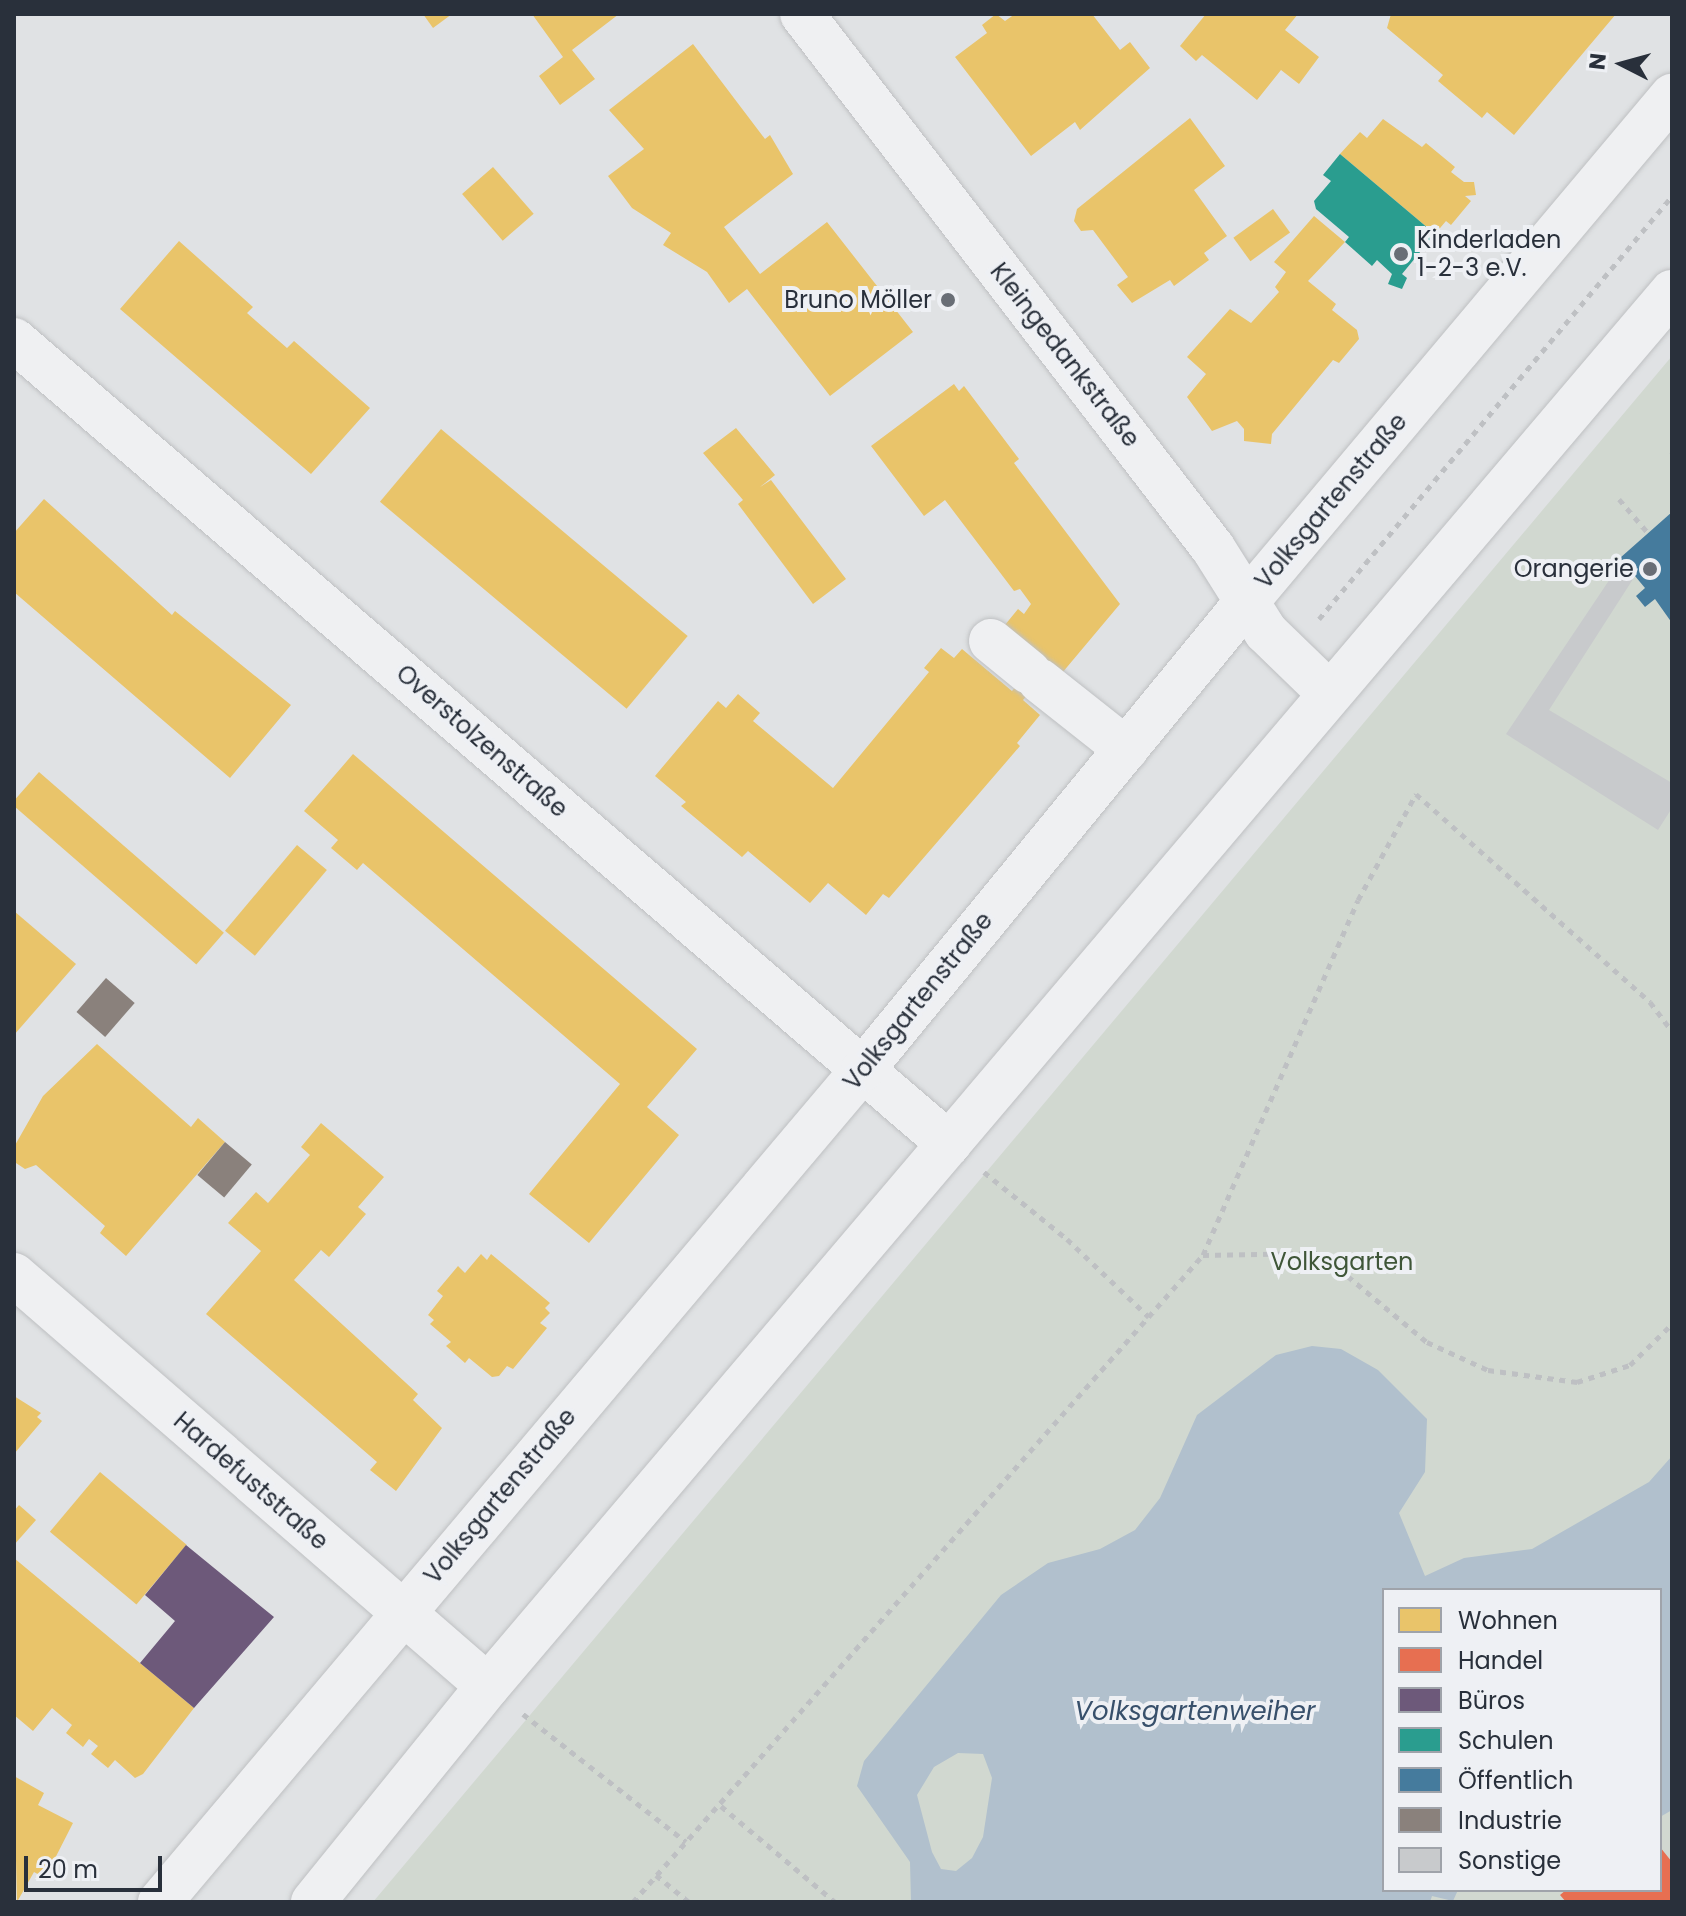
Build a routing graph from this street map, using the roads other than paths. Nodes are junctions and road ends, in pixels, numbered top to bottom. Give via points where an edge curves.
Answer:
1 (802, 14) edge
2 (1672, 96) edge
3 (1672, 292) edge
4 (14, 340) edge
5 (1248, 600) junction
6 (991, 641) dead end
7 (1329, 693) junction
8 (1126, 749) junction
9 (864, 1068) junction
10 (949, 1144) junction
11 (14, 1275) edge
12 (400, 1612) junction
13 (488, 1686) junction
14 (160, 1902) edge
15 (313, 1902) edge

1 - 5 street, Kleingedankstraße
2 - 5 street, Volksgartenstraße
3 - 7 street
4 - 9 street, Overstolzenstraße
5 - 7 street, Kleingedankstraße via 1287,656
5 - 8 street, Volksgartenstraße
6 - 8 street
7 - 10 street
8 - 9 street, Volksgartenstraße
9 - 10 street, Overstolzenstraße
9 - 12 street, Volksgartenstraße
10 - 13 street
11 - 12 street, Hardefuststraße
12 - 13 street, Hardefuststraße
12 - 14 street, Volksgartenstraße
13 - 15 street

